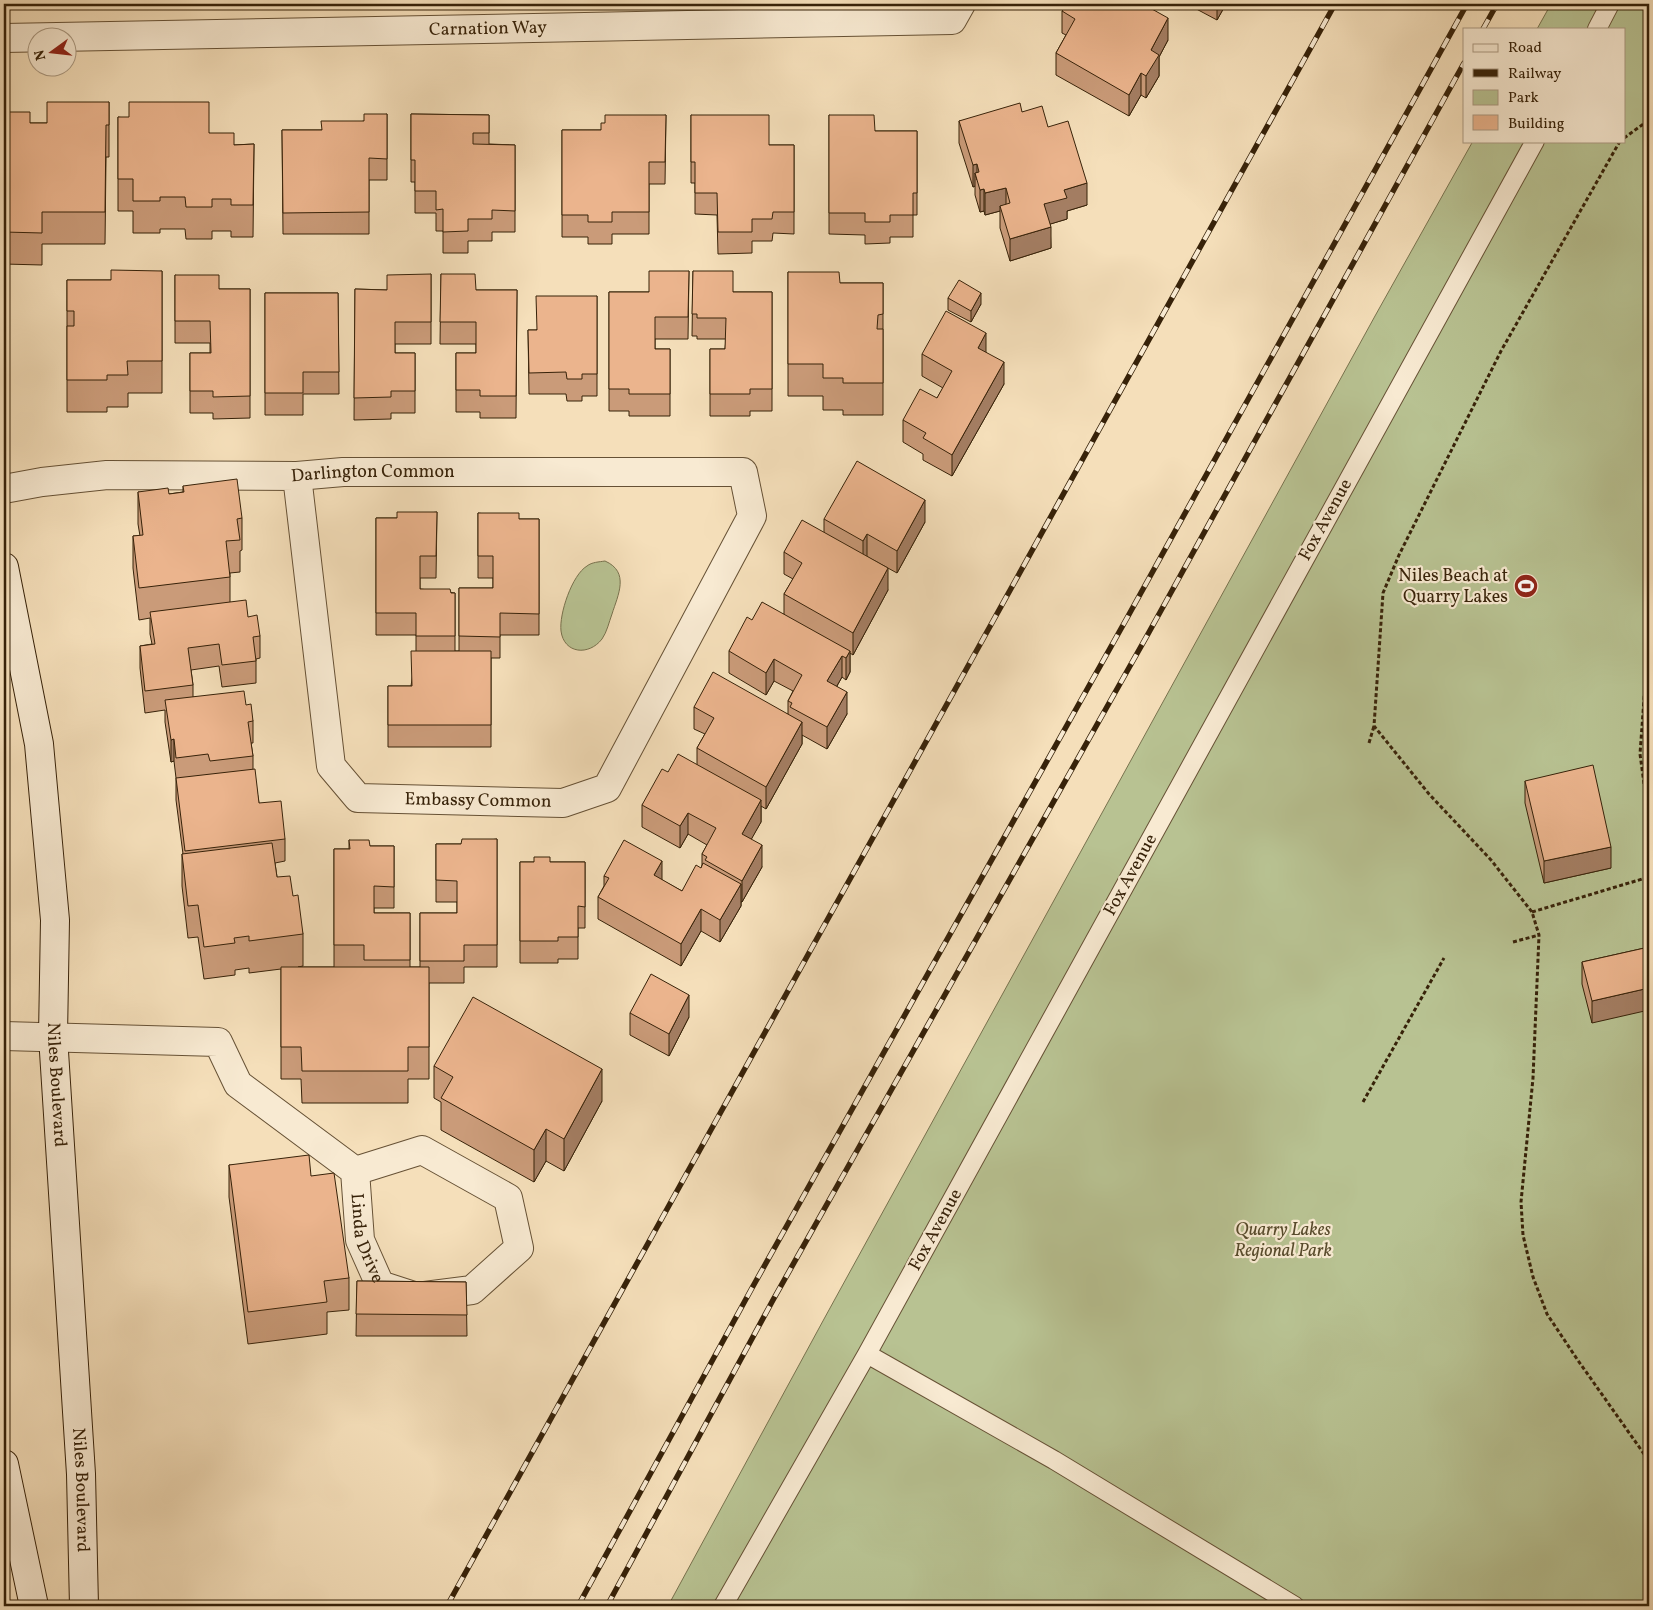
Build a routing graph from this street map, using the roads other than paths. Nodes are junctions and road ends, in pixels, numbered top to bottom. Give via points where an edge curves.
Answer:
1 (961, 4) edge
2 (1610, 4) edge
3 (1597, 28) edge
4 (4, 38) edge
5 (1534, 142) edge
6 (743, 472) joint
7 (298, 476) junction
8 (4, 489) edge
9 (4, 567) edge
10 (4, 1036) edge
11 (53, 1036) junction
12 (355, 1172) junction
13 (867, 1354) junction
14 (4, 1464) edge
15 (34, 1606) edge
16 (84, 1606) edge
17 (723, 1606) edge
18 (1295, 1606) edge

1 - 4 street, Carnation Way via 952,20
2 - 3 lane
5 - 13 lane, Fox Avenue
6 - 7 street, Darlington Common via 343,472
6 - 7 street, Embassy Common via 752,516 607,788 563,804 358,798 331,766
7 - 8 street, Darlington Common via 107,475
9 - 11 street, Niles Boulevard via 39,744 55,920
10 - 11 street, Linda Drive
11 - 12 street, Linda Drive via 218,1042 238,1084
11 - 16 street, Niles Boulevard via 81,1474
12 - 12 street, Linda Drive via 360,1240 380,1285 418,1297 472,1290 519,1248 508,1198 422,1150
13 - 17 lane, Fox Avenue
13 - 18 lane via 1054,1460
14 - 15 street

